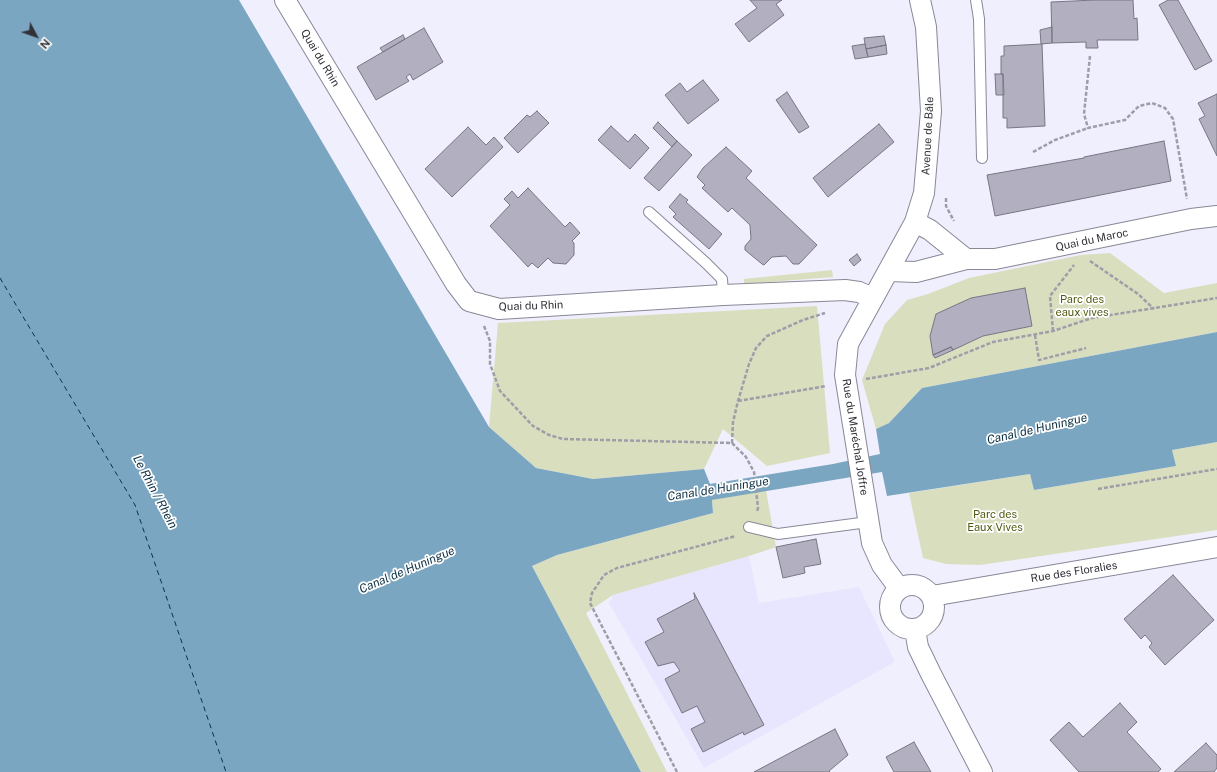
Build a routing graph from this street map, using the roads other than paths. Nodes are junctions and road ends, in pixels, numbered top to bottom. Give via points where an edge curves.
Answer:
1 (286, 0) edge
2 (920, 0) edge
3 (976, 0) edge
4 (982, 158) dead end
5 (649, 212) dead end
6 (1217, 216) edge
7 (915, 222) junction
8 (966, 259) junction
9 (889, 271) junction
10 (723, 295) junction
11 (873, 298) junction
12 (867, 512) junction
13 (749, 527) road end
14 (1217, 547) edge
15 (899, 588) junction
16 (932, 596) junction
17 (915, 629) junction
18 (982, 772) edge

1 - 10 street, Quai du Rhin via 469,302 499,309
2 - 7 street, Avenue de Bâle via 926,28 931,111 924,193
3 - 4 lane via 979,19
5 - 10 lane via 722,279
6 - 8 street, Quai du Maroc via 1191,219 996,259
7 - 8 street via 930,230
7 - 9 street, Rue du Maréchal Joffre
8 - 9 street, Quai du Maroc via 916,272
9 - 11 street, Rue du Maréchal Joffre
10 - 11 street, Quai du Rhin via 845,290
11 - 12 street, Rue du Maréchal Joffre via 848,344 845,375
12 - 13 lane via 778,534
12 - 15 street, Rue du Maréchal Joffre via 872,543 878,557
14 - 16 street, Rue des Floralies
15 - 16 street via 912,584 924,587
15 - 17 street via 892,595 889,607 893,619 902,627
16 - 17 street via 932,617 925,625
17 - 18 street via 918,647

